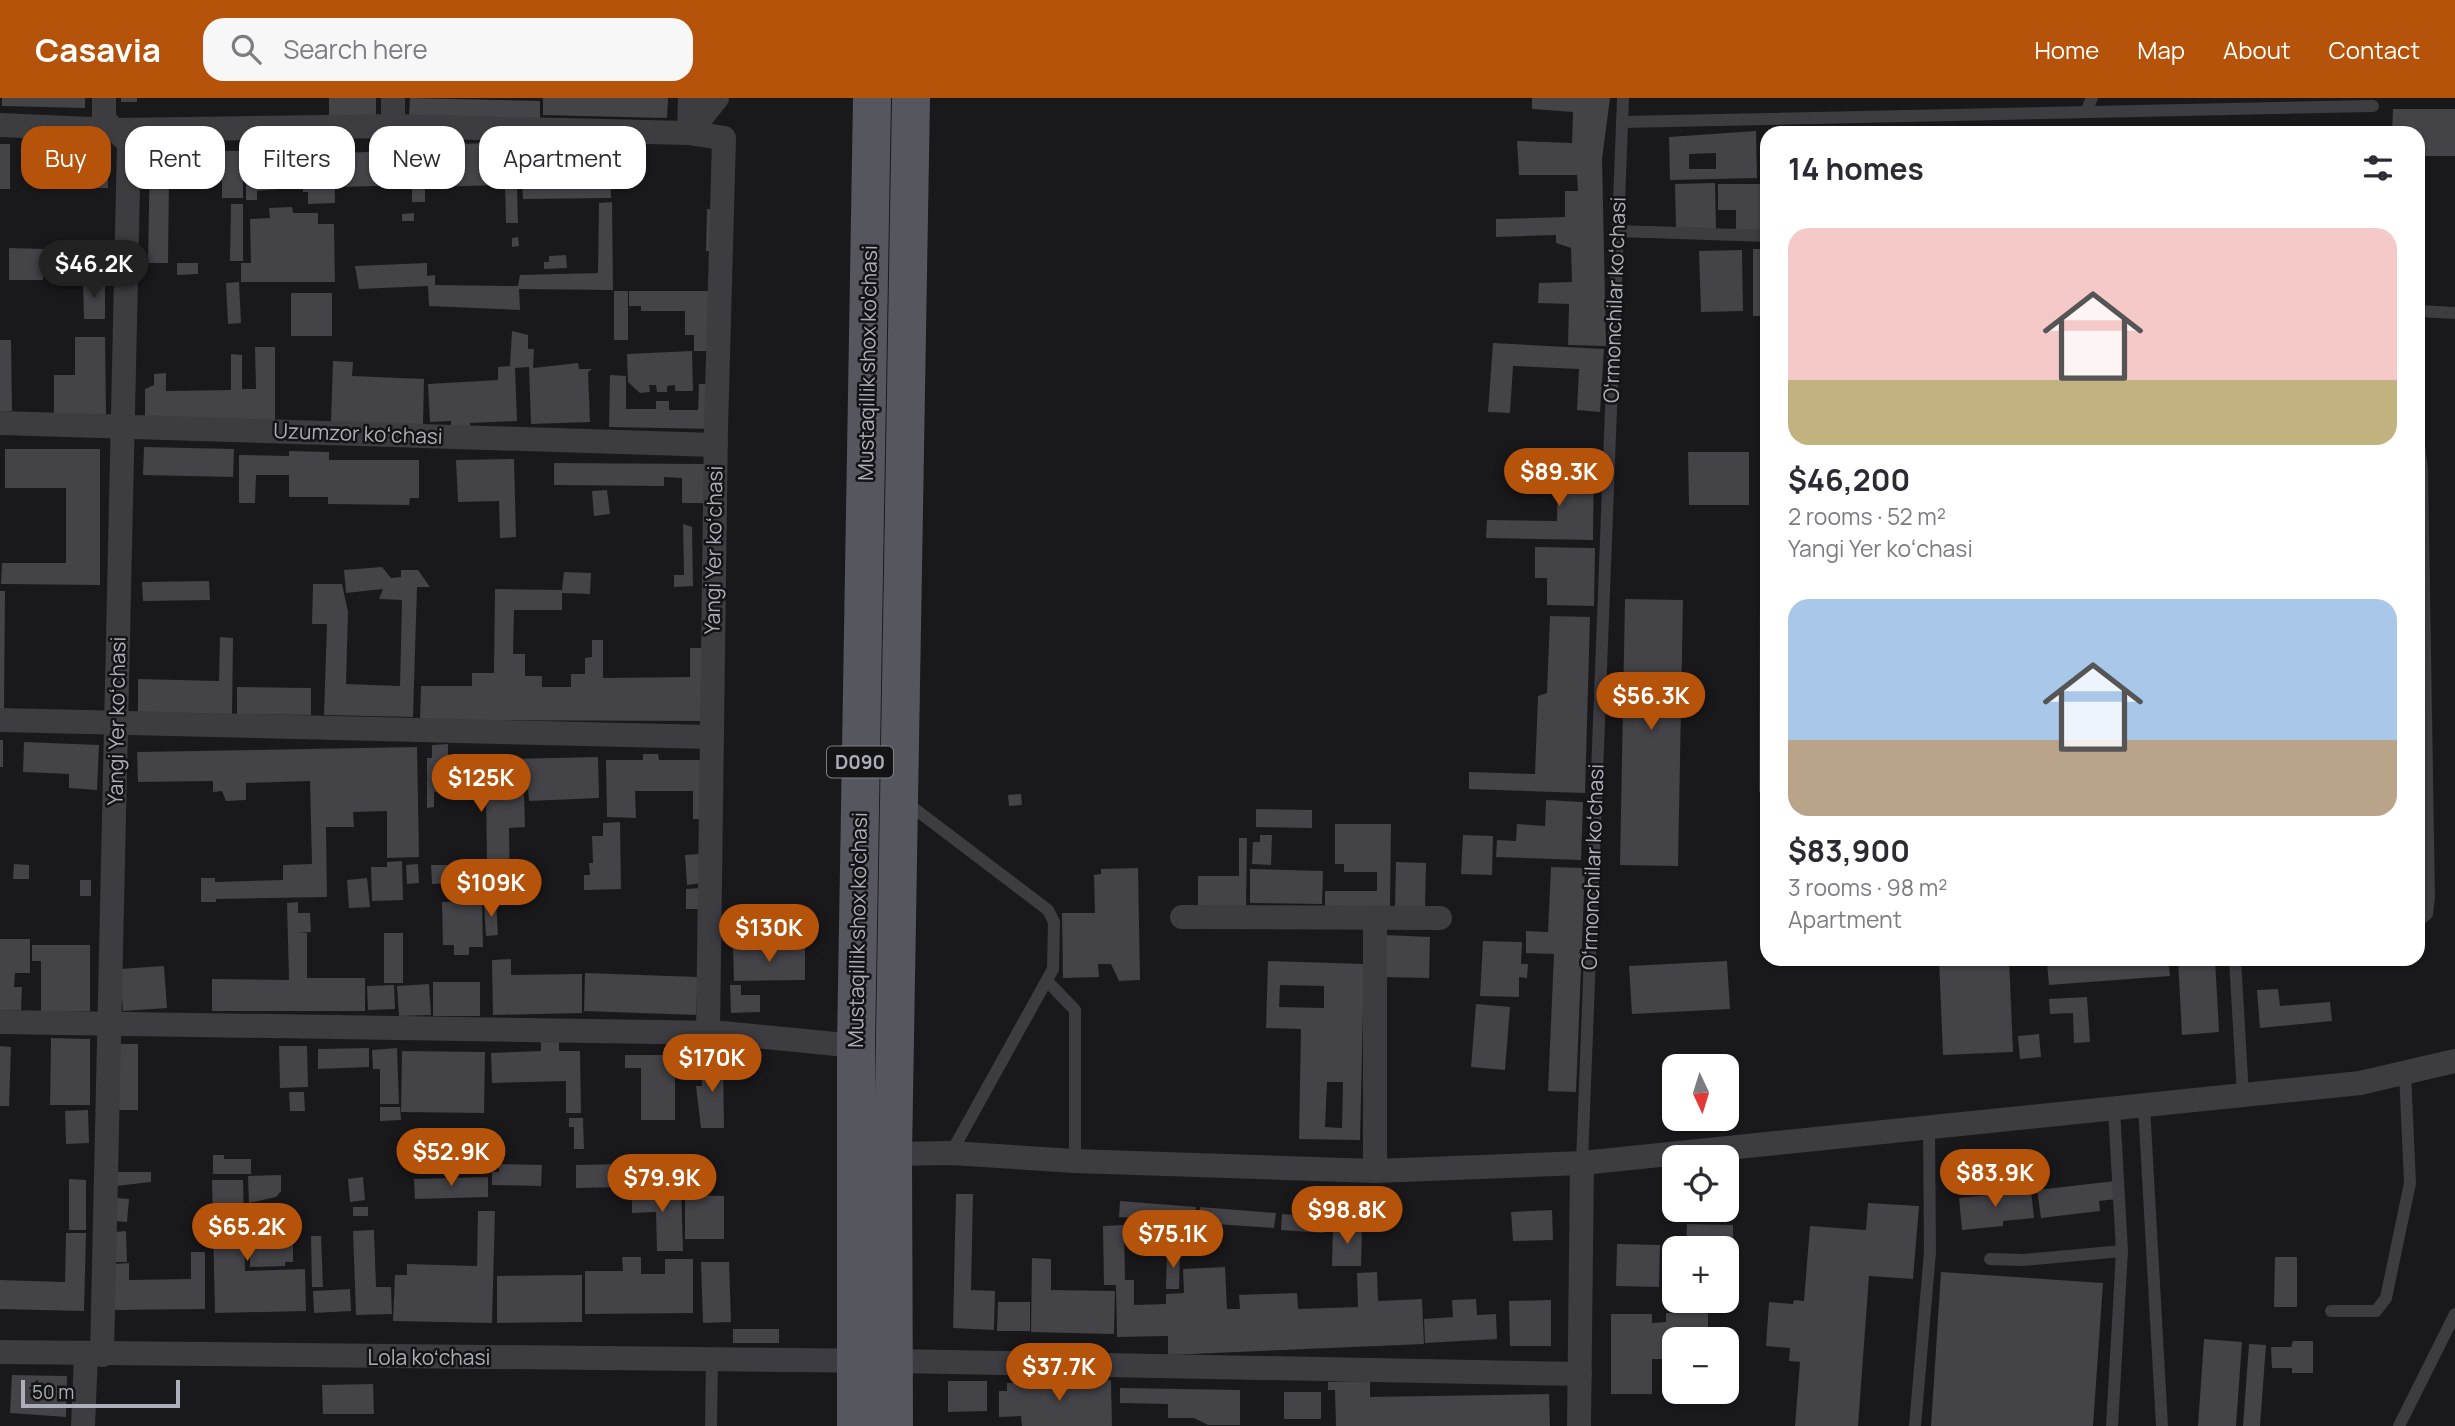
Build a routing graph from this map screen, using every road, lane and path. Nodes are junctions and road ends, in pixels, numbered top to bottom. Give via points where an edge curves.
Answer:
1 (104, 98) edge
2 (393, 98) edge
3 (690, 98) edge
4 (717, 98) edge
5 (872, 98) edge
6 (911, 98) edge
7 (1623, 98) edge
8 (2092, 98) edge
9 (2373, 106) dead end
10 (2087, 112) junction
11 (1622, 122) junction
12 (0, 125) edge
13 (369, 126) edge
14 (393, 126) edge
15 (465, 128) edge
16 (115, 130) junction
17 (689, 133) junction
18 (1618, 231) junction
19 (1760, 236) edge
20 (2425, 311) edge
21 (2455, 313) edge
22 (0, 423) edge
23 (123, 427) junction
24 (716, 445) junction
25 (866, 466) junction
26 (904, 467) junction
27 (2425, 660) edge
28 (0, 720) edge
29 (117, 723) junction
30 (712, 737) junction
31 (898, 797) junction
32 (2425, 916) edge
33 (1182, 917) dead end
34 (1375, 918) junction
35 (1440, 918) dead end
36 (2235, 966) edge
37 (1048, 981) junction
38 (0, 1021) edge
39 (110, 1025) junction
40 (708, 1033) junction
41 (856, 1046) junction
42 (2455, 1061) edge
43 (2405, 1073) junction
44 (2243, 1095) junction
45 (2144, 1106) junction
46 (2114, 1109) junction
47 (1930, 1128) junction
48 (951, 1153) junction
49 (893, 1154) junction
50 (1075, 1161) junction
51 (1582, 1163) junction
52 (1376, 1171) junction
53 (2122, 1251) junction
54 (1990, 1259) dead end
55 (2331, 1311) dead end
56 (2455, 1314) edge
57 (0, 1352) edge
58 (94, 1355) junction
59 (712, 1360) junction
60 (877, 1361) junction
61 (1580, 1374) junction
62 (83, 1426) edge
63 (711, 1426) edge
64 (856, 1426) edge
65 (894, 1426) edge
66 (1579, 1426) edge
67 (1914, 1426) edge
68 (2112, 1426) edge
69 (2162, 1426) edge
70 (2399, 1426) edge

1 - 16 street, Yangi Yer koʻchasi via 104,120
2 - 14 street
3 - 17 street
4 - 17 street
5 - 25 main road, Mustaqillik shox ko'chasi / D090
6 - 26 main road, Mustaqillik shox ko'chasi / D090
7 - 11 lane, Oʻrmonchilar koʻchasi
8 - 10 lane
9 - 10 lane
10 - 11 lane
11 - 18 lane, Oʻrmonchilar koʻchasi
12 - 16 street
13 - 16 street
15 - 17 street
16 - 23 street, Yangi Yer koʻchasi via 129,143
17 - 24 street, Yangi Yer koʻchasi via 724,138
18 - 19 lane
18 - 51 lane, Oʻrmonchilar koʻchasi
20 - 21 lane
22 - 23 street, Uzumzor koʻchasi
23 - 24 street, Uzumzor koʻchasi
23 - 29 street, Yangi Yer koʻchasi
24 - 30 street, Yangi Yer koʻchasi
25 - 26 main road
25 - 41 main road, Mustaqillik shox ko'chasi / D090
26 - 31 main road, Mustaqillik shox ko'chasi / D090
27 - 32 lane via 2429,897
28 - 29 street
29 - 30 street
29 - 39 street, Yangi Yer koʻchasi
30 - 40 street, Yangi Yer koʻchasi
31 - 37 lane via 1048,910 1054,922 1053,969
31 - 49 main road, Mustaqillik shox ko'chasi / D090
33 - 34 street
34 - 35 street
34 - 52 street
36 - 44 lane
37 - 48 lane
37 - 50 lane via 1075,1010
38 - 39 street
39 - 40 street
39 - 58 street, Yangi Yer koʻchasi
40 - 41 street
41 - 60 main road, Mustaqillik shox ko'chasi / D090
42 - 43 street
43 - 44 street via 2360,1083
43 - 55 lane via 2410,1183 2386,1298 2376,1311
44 - 45 street
45 - 46 street
45 - 69 lane
46 - 47 street
46 - 53 lane
47 - 51 street
47 - 67 lane via 1930,1252
48 - 49 street
48 - 50 street
49 - 60 main road, Mustaqillik shox ko'chasi / D090
50 - 52 street
51 - 52 street
51 - 61 street, Oʻrmonchilar koʻchasi
53 - 54 lane
53 - 68 lane
56 - 70 lane
57 - 58 street, Lola koʻchasi
58 - 59 street, Lola koʻchasi
58 - 62 street, Yangi Yer koʻchasi
59 - 60 street, Lola koʻchasi
59 - 63 lane
60 - 61 street, Lola koʻchasi
60 - 64 main road, Mustaqillik shox ko'chasi / D090
60 - 65 main road, Mustaqillik shox ko'chasi / D090
61 - 66 street, Oʻrmonchilar koʻchasi

